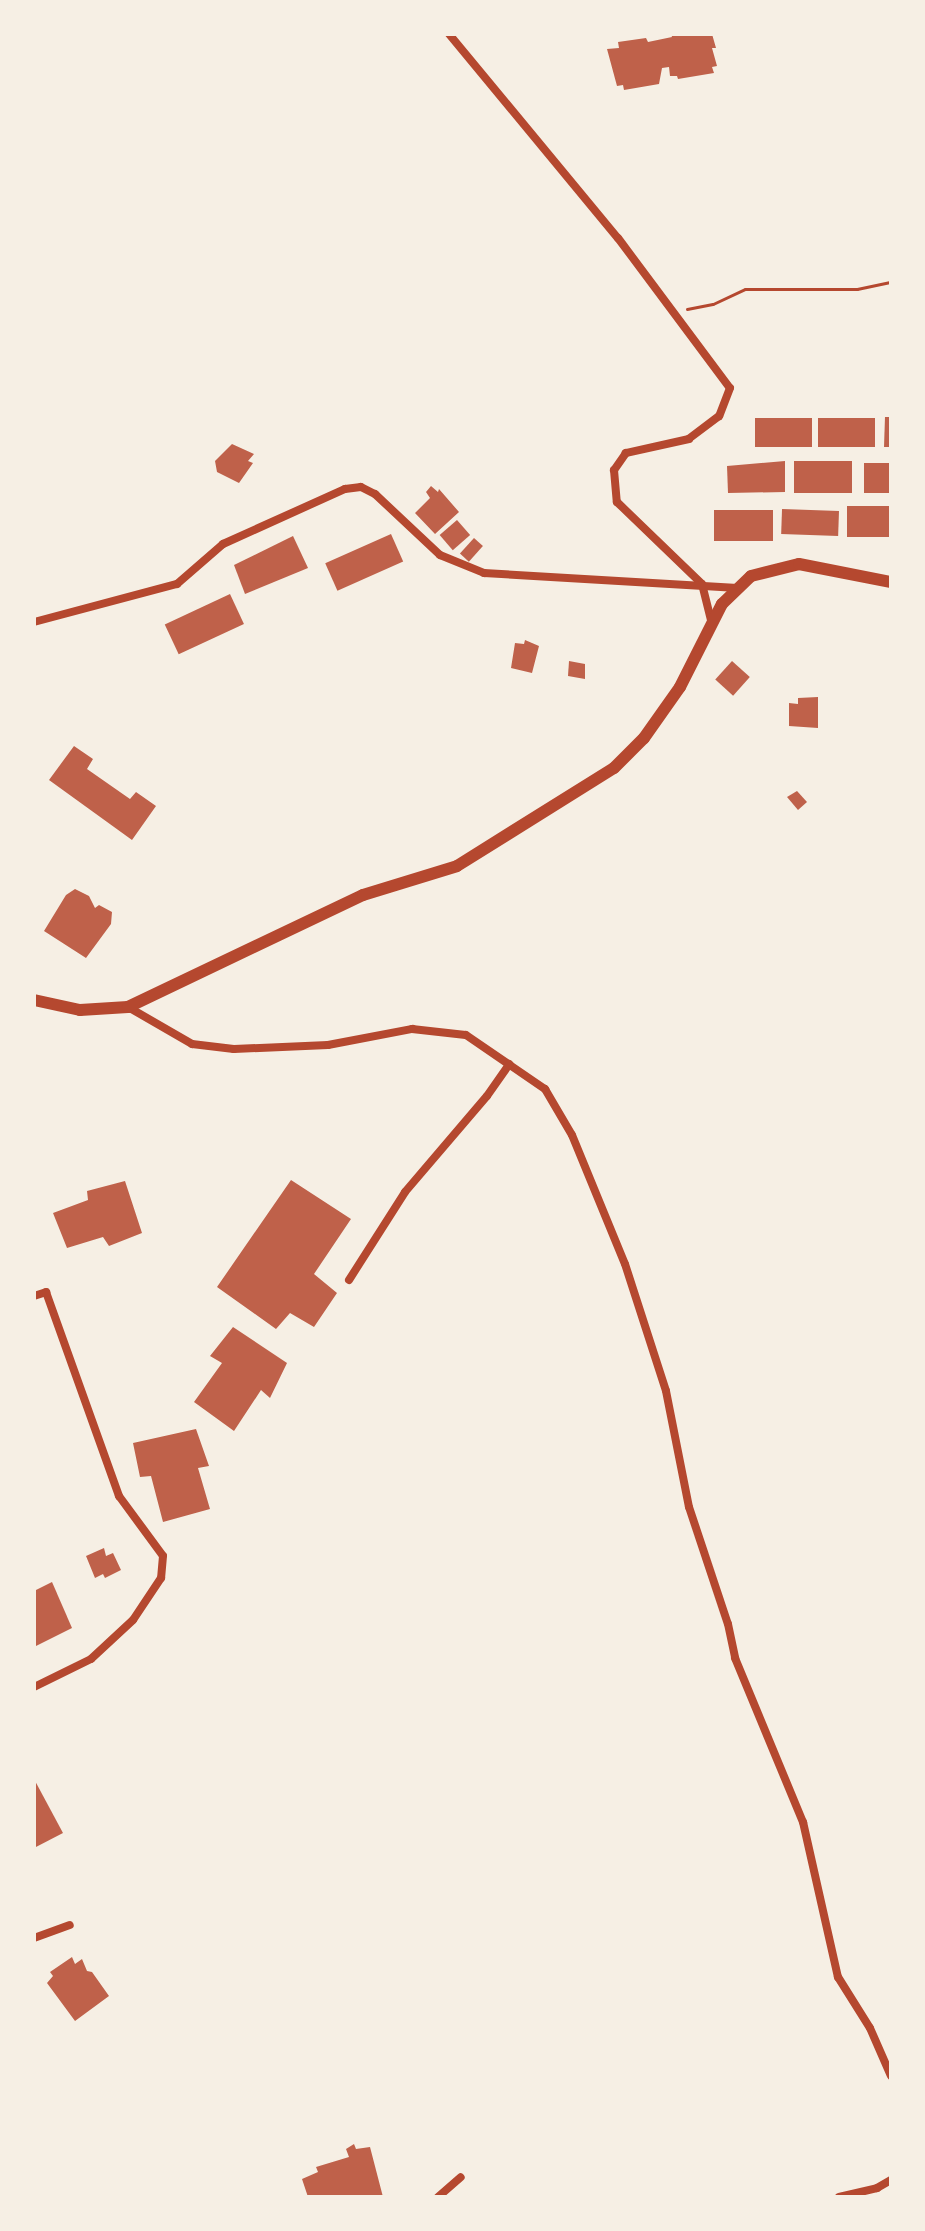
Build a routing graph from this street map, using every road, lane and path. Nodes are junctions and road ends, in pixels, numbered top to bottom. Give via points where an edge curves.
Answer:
1 (449, 34) edge
2 (891, 282) edge
3 (672, 310) junction
4 (891, 582) edge
5 (702, 584) junction
6 (738, 588) junction
7 (34, 622) edge
8 (712, 624) junction
9 (34, 1000) edge
10 (128, 1007) junction
11 (509, 1064) junction
12 (349, 1280) dead end
13 (34, 1296) edge
14 (34, 1687) edge
15 (70, 1925) dead end
16 (34, 1938) edge
17 (891, 2076) edge
18 (461, 2177) dead end
19 (891, 2180) edge
20 (438, 2197) edge
21 (839, 2197) edge

1 - 3 street
2 - 3 path via 857,289 745,289 713,304
3 - 5 street via 730,388 719,416 689,439 626,453 614,470 617,502
4 - 6 street via 799,564 751,576
5 - 6 street
5 - 7 street via 484,573 440,555 361,487 345,489 223,544 177,584
5 - 8 street
6 - 8 street
8 - 10 street via 680,687 644,738 614,768 457,866 363,895
9 - 10 street via 80,1010
10 - 11 street via 192,1044 234,1049 328,1045 412,1029 466,1035
11 - 12 street via 405,1192
11 - 17 street via 545,1089 572,1135 625,1264 666,1391 689,1507 735,1658 803,1822 838,1977 870,2028
13 - 14 street via 46,1292 119,1496 163,1556 161,1578 133,1620 91,1659
15 - 16 street
18 - 20 street
19 - 21 street

